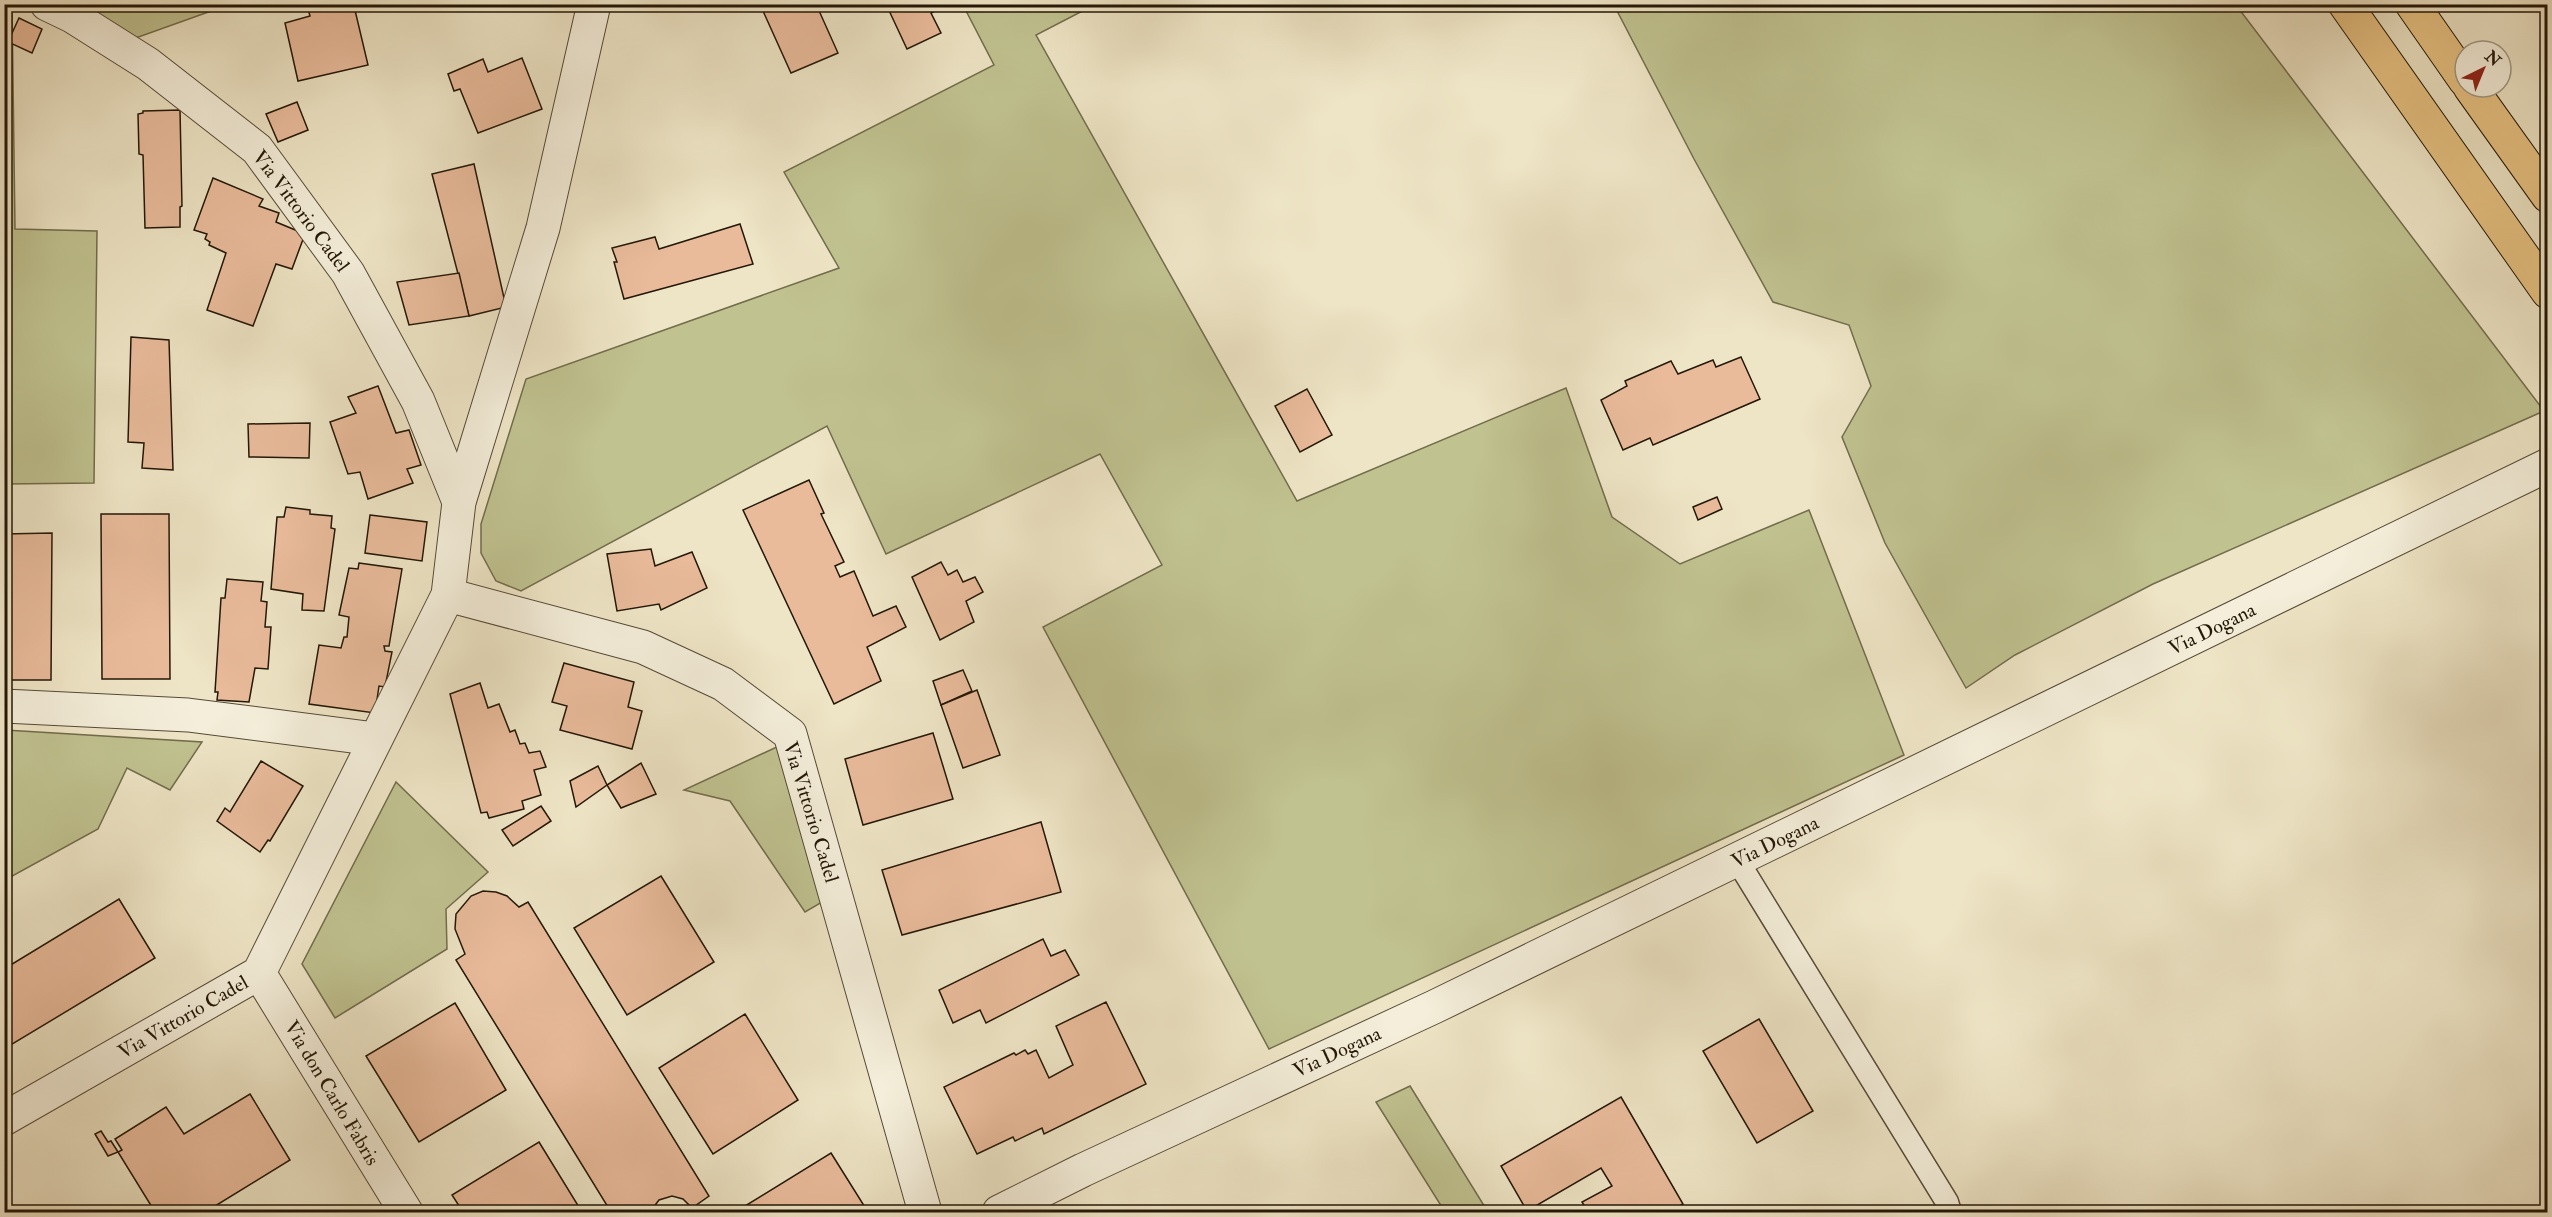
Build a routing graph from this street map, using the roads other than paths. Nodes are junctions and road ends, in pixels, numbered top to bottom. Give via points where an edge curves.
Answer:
1 (47, 4) edge
2 (594, 4) edge
3 (2345, 4) edge
4 (2412, 4) edge
5 (2453, 63) edge
6 (2478, 99) edge
7 (2547, 196) edge
8 (2547, 292) edge
9 (2547, 465) edge
10 (459, 502) junction
11 (448, 595) junction
12 (4, 706) edge
13 (375, 739) junction
14 (1737, 860) junction
15 (259, 973) junction
16 (4, 1119) edge
17 (406, 1212) edge
18 (925, 1212) edge
19 (999, 1212) edge
20 (1950, 1212) edge

1 - 10 street, Via Vittorio Cadel via 148,64 257,149 348,273 418,400
2 - 10 street, Via Vittorio Cadel via 543,228
3 - 8 highway
4 - 5 highway
6 - 7 highway
9 - 14 street, Via Dogana
10 - 11 street, Via Vittorio Cadel
11 - 13 street, Via Vittorio Cadel
11 - 18 street, Via Vittorio Cadel via 643,647 723,684 790,735
12 - 13 street via 188,715
13 - 15 street, Via Vittorio Cadel
14 - 19 street, Via Dogana
14 - 20 lane
15 - 16 street, Via Vittorio Cadel
15 - 17 street, Via don Carlo Fabris

